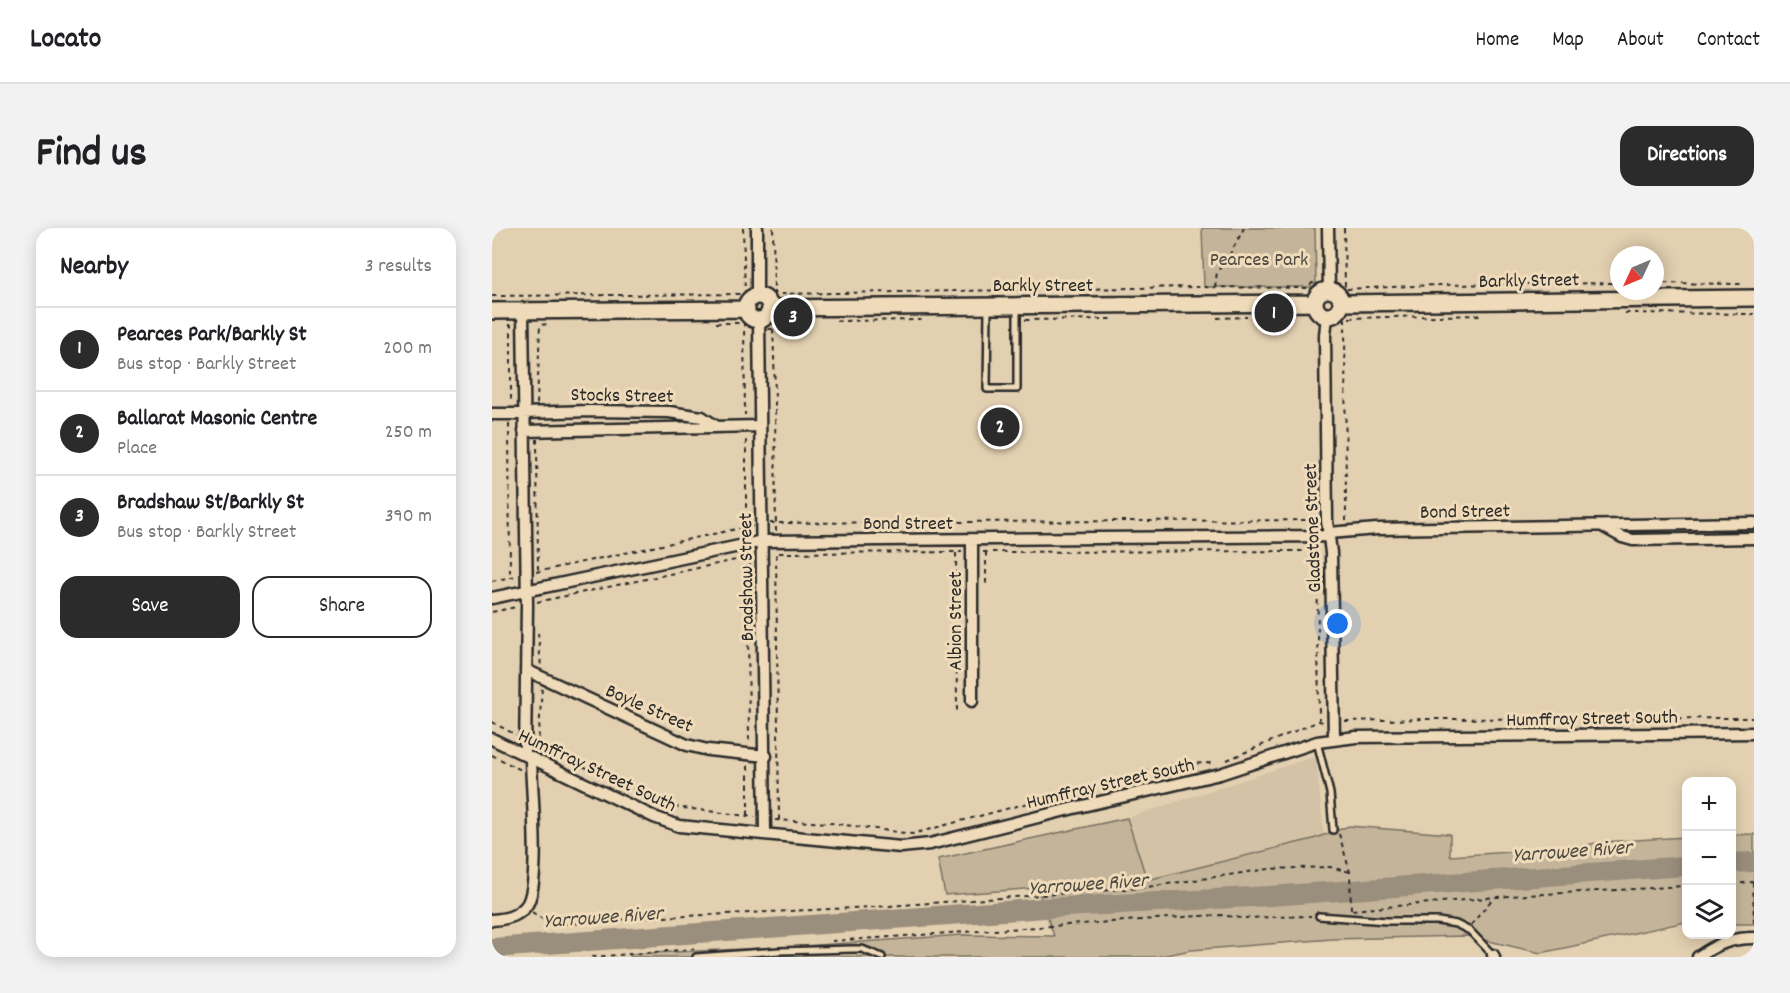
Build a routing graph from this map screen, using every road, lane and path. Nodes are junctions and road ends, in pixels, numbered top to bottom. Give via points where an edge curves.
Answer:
1 (743, 228) edge
2 (757, 228) edge
3 (773, 228) edge
4 (1244, 228) edge
5 (1328, 228) edge
6 (1344, 228) edge
7 (1610, 283) edge
8 (1664, 283) edge
9 (1743, 284) dead end
10 (1215, 287) junction
11 (1308, 288) dead end
12 (1329, 290) junction
13 (492, 296) edge
14 (757, 297) junction
15 (1754, 297) edge
16 (1315, 303) junction
17 (1341, 303) junction
18 (988, 306) junction
19 (770, 308) junction
20 (492, 311) edge
21 (523, 311) junction
22 (1017, 313) junction
23 (1621, 313) dead end
24 (1754, 314) edge
25 (1488, 315) dead end
26 (745, 316) junction
27 (1327, 316) junction
28 (1249, 317) dead end
29 (1216, 318) dead end
30 (1117, 319) dead end
31 (926, 320) dead end
32 (836, 321) dead end
33 (779, 322) dead end
34 (760, 324) junction
35 (511, 325) dead end
36 (540, 325) dead end
37 (744, 328) junction
38 (773, 329) junction
39 (537, 412) junction
40 (523, 413) junction
41 (492, 414) edge
42 (510, 414) junction
43 (745, 426) junction
44 (760, 426) junction
45 (717, 427) junction
46 (524, 431) junction
47 (536, 431) junction
48 (1315, 520) dead end
49 (1346, 521) dead end
50 (1754, 523) edge
51 (1601, 526) junction
52 (1329, 534) junction
53 (1754, 538) edge
54 (972, 540) junction
55 (763, 541) junction
56 (971, 552) junction
57 (986, 552) junction
58 (956, 553) junction
59 (492, 581) edge
60 (986, 587) dead end
61 (527, 591) junction
62 (492, 598) edge
63 (531, 603) junction
64 (492, 612) edge
65 (537, 624) dead end
66 (526, 670) junction
67 (542, 677) junction
68 (972, 701) dead end
69 (957, 713) dead end
70 (1754, 718) edge
71 (492, 722) edge
72 (1318, 722) junction
73 (1332, 722) junction
74 (1754, 733) edge
75 (492, 739) edge
76 (1334, 739) junction
77 (525, 740) junction
78 (1317, 742) junction
79 (538, 747) junction
80 (748, 754) junction
81 (492, 755) edge
82 (528, 756) junction
83 (766, 756) junction
84 (531, 775) junction
85 (748, 815) junction
86 (765, 819) junction
87 (779, 820) junction
88 (1334, 830) joint
89 (765, 834) junction
90 (1350, 872) junction
91 (1754, 882) edge
92 (1736, 884) edge
93 (1682, 886) edge
94 (1494, 897) junction
95 (525, 907) junction
96 (1319, 916) joint
97 (492, 920) edge
98 (1468, 929) junction
99 (1754, 938) edge
100 (828, 941) dead end
101 (704, 949) dead end
102 (1493, 956) edge
103 (592, 957) edge
104 (696, 957) edge
105 (882, 957) edge
106 (1698, 957) edge

1 - 13 path via 745,294
2 - 14 street
3 - 10 path via 774,293 778,294
4 - 10 path via 1217,272
5 - 12 street
6 - 7 path via 1345,289
8 - 9 path
10 - 11 path
12 - 16 main road via 1319,293
12 - 17 main road via 1337,293
14 - 19 main road via 766,299
14 - 26 main road via 749,301
15 - 17 main road, Barkly Street
16 - 22 main road, Barkly Street
16 - 27 main road
17 - 27 main road via 1337,313
18 - 19 main road, Barkly Street
18 - 22 main road, Barkly Street
18 - 22 lane via 987,389 1017,389
19 - 34 main road
20 - 21 main road
21 - 26 main road
21 - 40 street
22 - 30 path
23 - 24 path
25 - 49 path via 1345,318
26 - 34 main road
26 - 37 path
27 - 52 street, Gladstone Street
28 - 29 path
31 - 32 path
33 - 38 path via 773,322
34 - 37 path
34 - 38 path
34 - 44 street, Bradshaw Street
35 - 42 path
36 - 39 path
37 - 43 path
38 - 48 path via 776,523
39 - 40 street, Stocks Street
39 - 45 street, Stocks Street via 669,412 702,417
40 - 42 street, Stocks Street
40 - 46 street
41 - 42 street, Stocks Street
42 - 59 path via 510,577
43 - 44 street, Stocks Street
43 - 45 street, Stocks Street
43 - 47 path via 746,527 538,572
44 - 55 street, Bradshaw Street
45 - 47 street, Stocks Street
46 - 47 street, Stocks Street
46 - 61 street
50 - 51 street, Bond Street
51 - 52 street, Bond Street via 1377,529
51 - 53 street, Bond Street via 1633,540
52 - 54 street, Bond Street
52 - 73 street, Gladstone Street
54 - 55 street, Bond Street
54 - 56 street, Albion Street
55 - 61 street, Bond Street
55 - 83 street, Bradshaw Street
56 - 57 path
56 - 58 path
56 - 68 street, Albion Street
57 - 60 path
57 - 72 path via 1317,551
58 - 69 path
58 - 87 path via 776,553
61 - 62 street, Bond Street
61 - 63 street
63 - 64 path
63 - 66 street
63 - 80 path via 750,557
65 - 67 path
66 - 67 street, Boyle Street
66 - 77 street
67 - 79 path
67 - 80 street, Boyle Street via 687,745
70 - 73 path
71 - 77 path
72 - 73 path
72 - 87 path via 1221,762 1175,764 912,834
73 - 76 street, Gladstone Street
74 - 76 street, Humffray Street South
75 - 82 street, Humffray Street South
76 - 78 street, Humffray Street South
77 - 79 path
77 - 82 street
78 - 88 lane via 1330,793
78 - 89 street, Humffray Street South via 1220,774 930,844 894,846
79 - 85 path via 676,807
80 - 83 street, Boyle Street
80 - 85 path
81 - 84 path
82 - 84 street
82 - 89 street, Humffray Street South via 662,820 697,829
83 - 86 street, Bradshaw Street
84 - 95 street via 534,875
85 - 86 path
86 - 87 path
86 - 89 street, Bradshaw Street
88 - 90 path via 1337,829
90 - 94 path via 1351,910
90 - 95 path via 1330,867 1269,869 1140,888 568,924 542,920
91 - 92 path
91 - 99 path
93 - 94 path
94 - 98 path
95 - 97 street via 512,917
96 - 98 lane via 1438,921
96 - 100 path via 1199,916
98 - 102 lane
99 - 106 street via 1719,943
101 - 103 path
104 - 105 lane via 852,949

